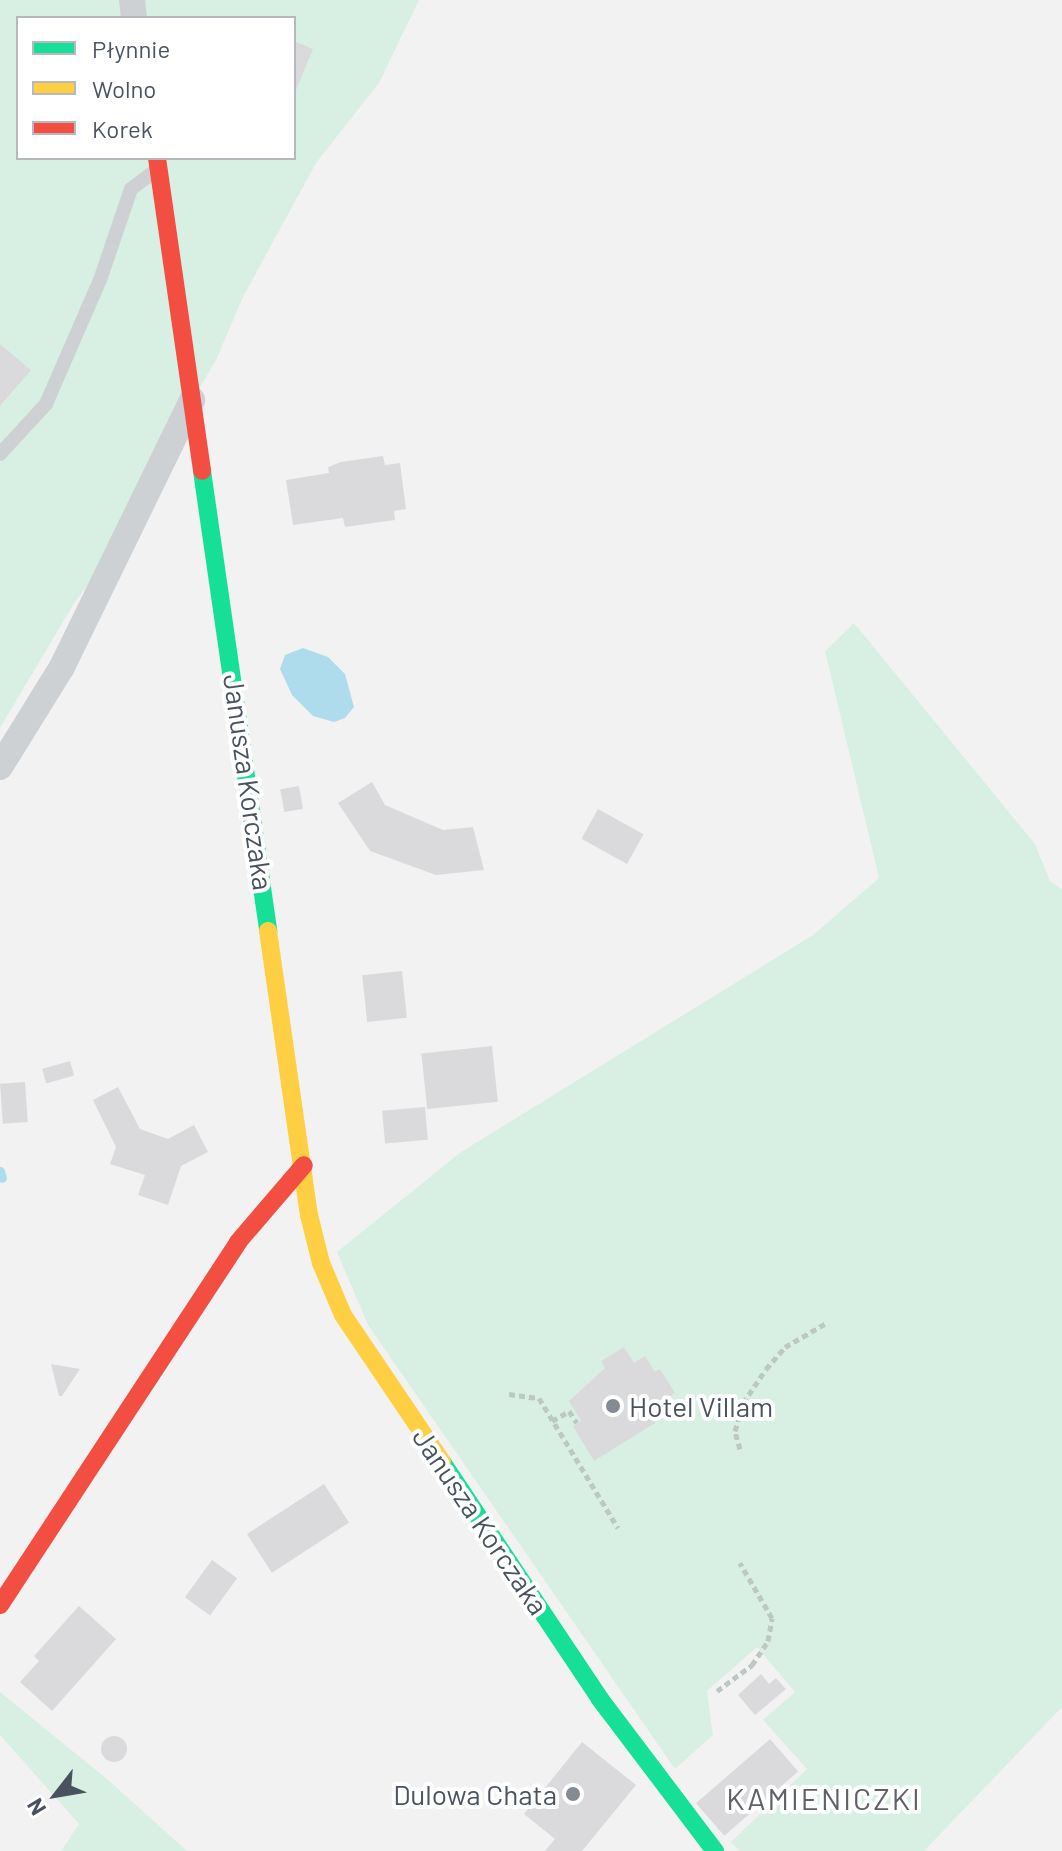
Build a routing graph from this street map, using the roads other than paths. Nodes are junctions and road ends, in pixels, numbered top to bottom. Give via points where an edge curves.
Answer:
1 (158, 163) edge
2 (192, 400) junction
3 (0, 454) edge
4 (202, 466) junction
5 (149, 489) junction
6 (0, 767) edge
7 (304, 1165) junction
8 (0, 1605) edge
9 (715, 1851) edge

1 - 2 street, Janusza Korczaka
1 - 3 lane via 131,189 100,280 46,404
2 - 4 street, Janusza Korczaka
2 - 5 street
4 - 5 street
4 - 7 street, Janusza Korczaka
5 - 6 street via 62,667
7 - 8 street via 238,1242
7 - 9 street, Janusza Korczaka via 321,1263 343,1315 600,1699

